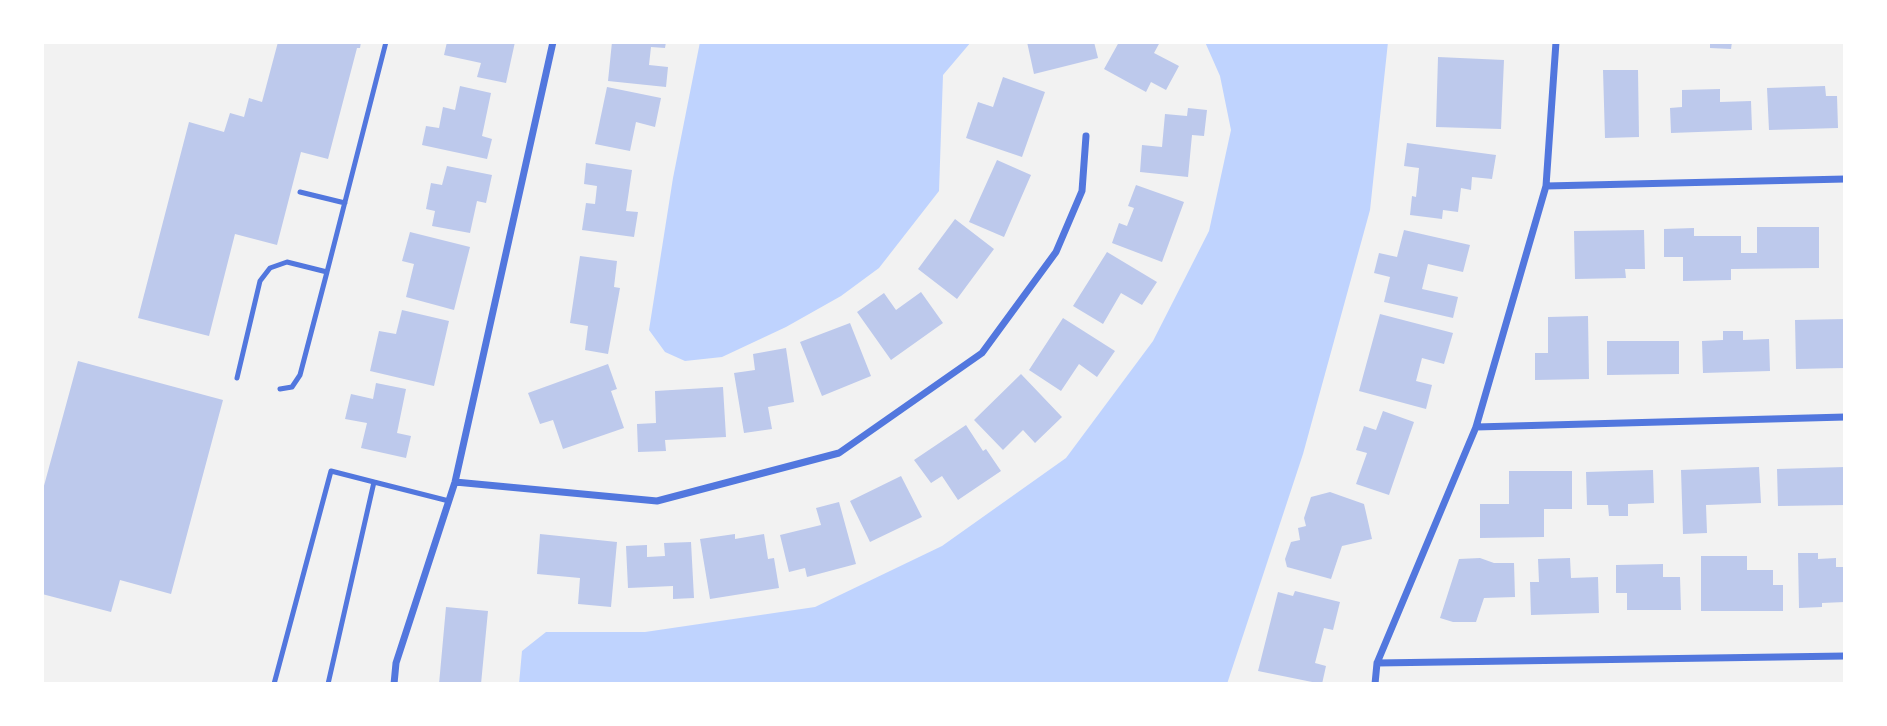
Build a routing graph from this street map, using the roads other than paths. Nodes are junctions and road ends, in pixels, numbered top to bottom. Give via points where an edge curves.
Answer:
1 (386, 42) edge
2 (553, 42) edge
3 (1556, 42) edge
4 (1086, 136) dead end
5 (1845, 179) edge
6 (1546, 186) junction
7 (300, 192) dead end
8 (345, 204) junction
9 (327, 272) junction
10 (237, 378) dead end
11 (280, 389) dead end
12 (1845, 418) edge
13 (1476, 427) junction
14 (374, 482) junction
15 (455, 482) junction
16 (449, 500) junction
17 (1845, 656) edge
18 (1377, 663) junction
19 (274, 684) edge
20 (328, 684) edge
21 (394, 684) edge
22 (1375, 684) edge

1 - 8 lane
2 - 15 street
3 - 6 street
4 - 15 street via 1082,191 1056,252 982,352 839,453 657,501
5 - 6 street
6 - 13 street
7 - 8 lane
8 - 9 lane
9 - 10 lane via 287,262 265,275
9 - 11 lane via 300,375 292,387
12 - 13 street
13 - 18 street
14 - 16 lane
14 - 19 lane via 331,471
14 - 20 lane
15 - 16 street
16 - 21 street via 396,663
17 - 18 street
18 - 22 street

